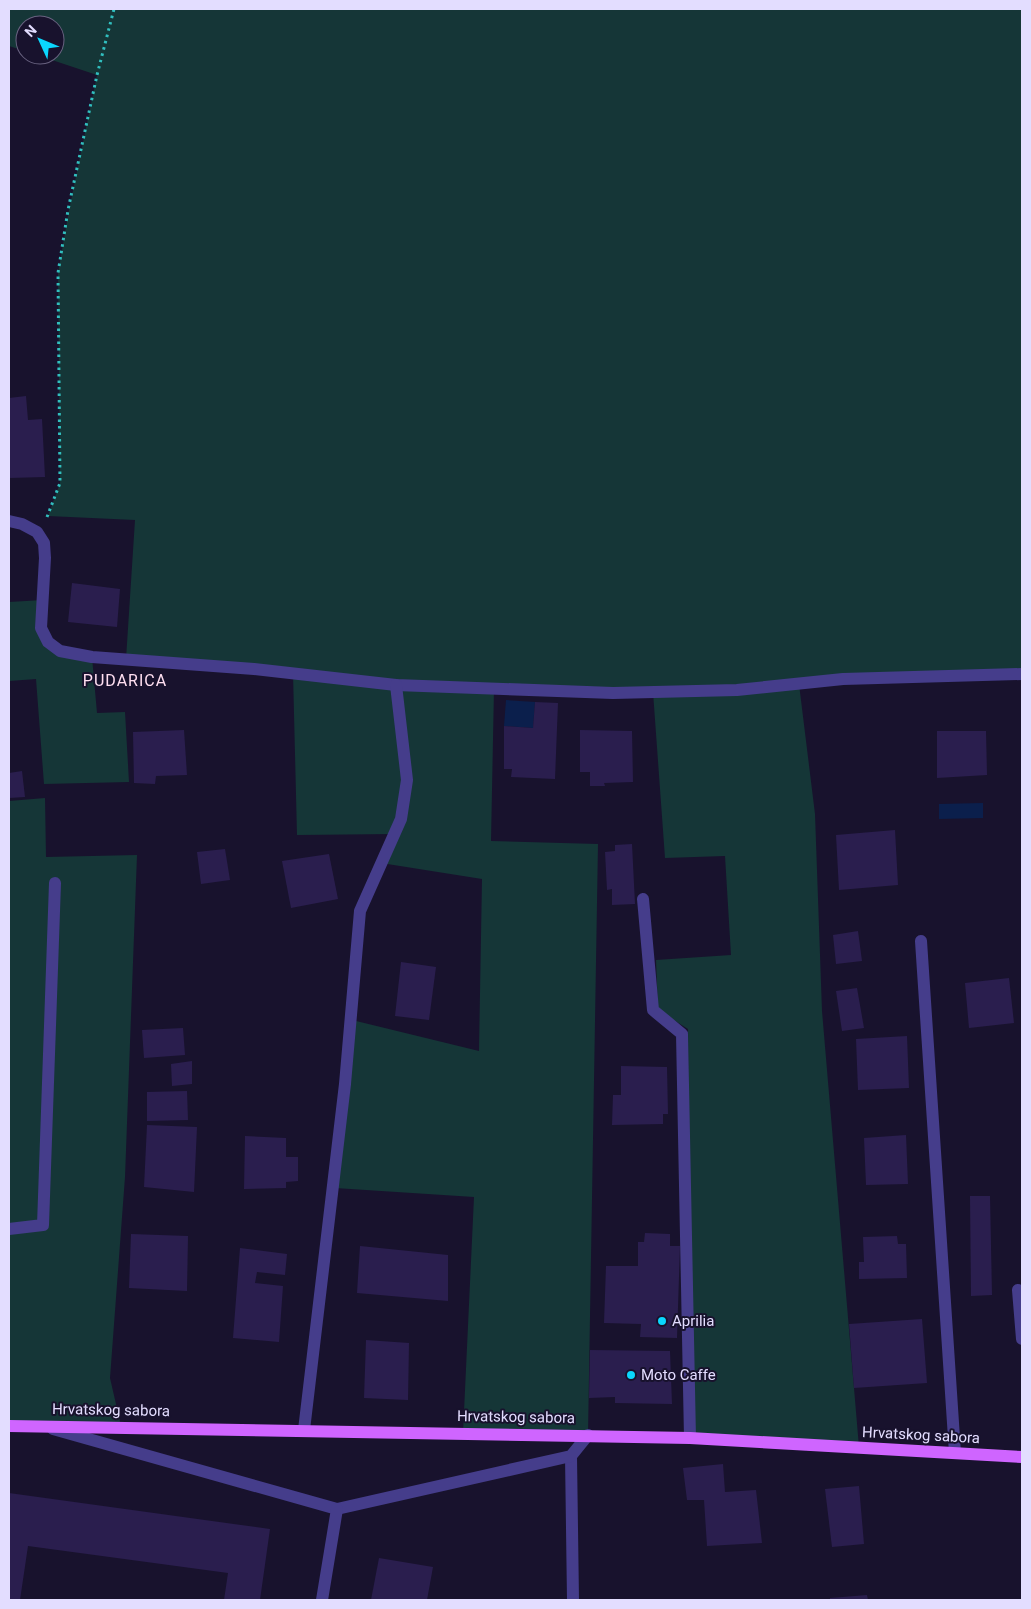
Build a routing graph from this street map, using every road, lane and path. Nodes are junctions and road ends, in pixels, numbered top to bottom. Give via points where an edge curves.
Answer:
1 (114, 9) edge
2 (9, 521) edge
3 (36, 532) junction
4 (1022, 674) edge
5 (396, 685) junction
6 (55, 883) dead end
7 (643, 899) dead end
8 (921, 942) dead end
9 (9, 1229) edge
10 (1018, 1290) dead end
11 (1022, 1339) edge
12 (39, 1425) junction
13 (9, 1426) edge
14 (304, 1430) junction
15 (588, 1435) junction
16 (690, 1438) junction
17 (955, 1453) junction
18 (571, 1456) junction
19 (1022, 1457) edge
20 (337, 1509) junction
21 (322, 1600) edge
22 (573, 1600) edge

1 - 3 path via 68,210 58,273 60,483 48,516
2 - 3 street
3 - 5 street via 44,543 45,558 41,628 48,642 60,651 92,657 254,669
4 - 5 street via 843,679 736,690 613,693
5 - 14 street via 407,780 401,819 360,911 345,1084
6 - 9 street via 43,1225
7 - 16 street via 653,1010 682,1034
8 - 17 street
10 - 11 street
12 - 13 main road, Hrvatskog sabora
12 - 14 main road, Hrvatskog sabora
12 - 20 street
14 - 15 main road, Hrvatskog sabora
15 - 16 main road, Hrvatskog sabora
15 - 18 street
16 - 17 main road, Hrvatskog sabora
17 - 19 main road, Hrvatskog sabora
18 - 20 street
18 - 22 street
20 - 21 street

